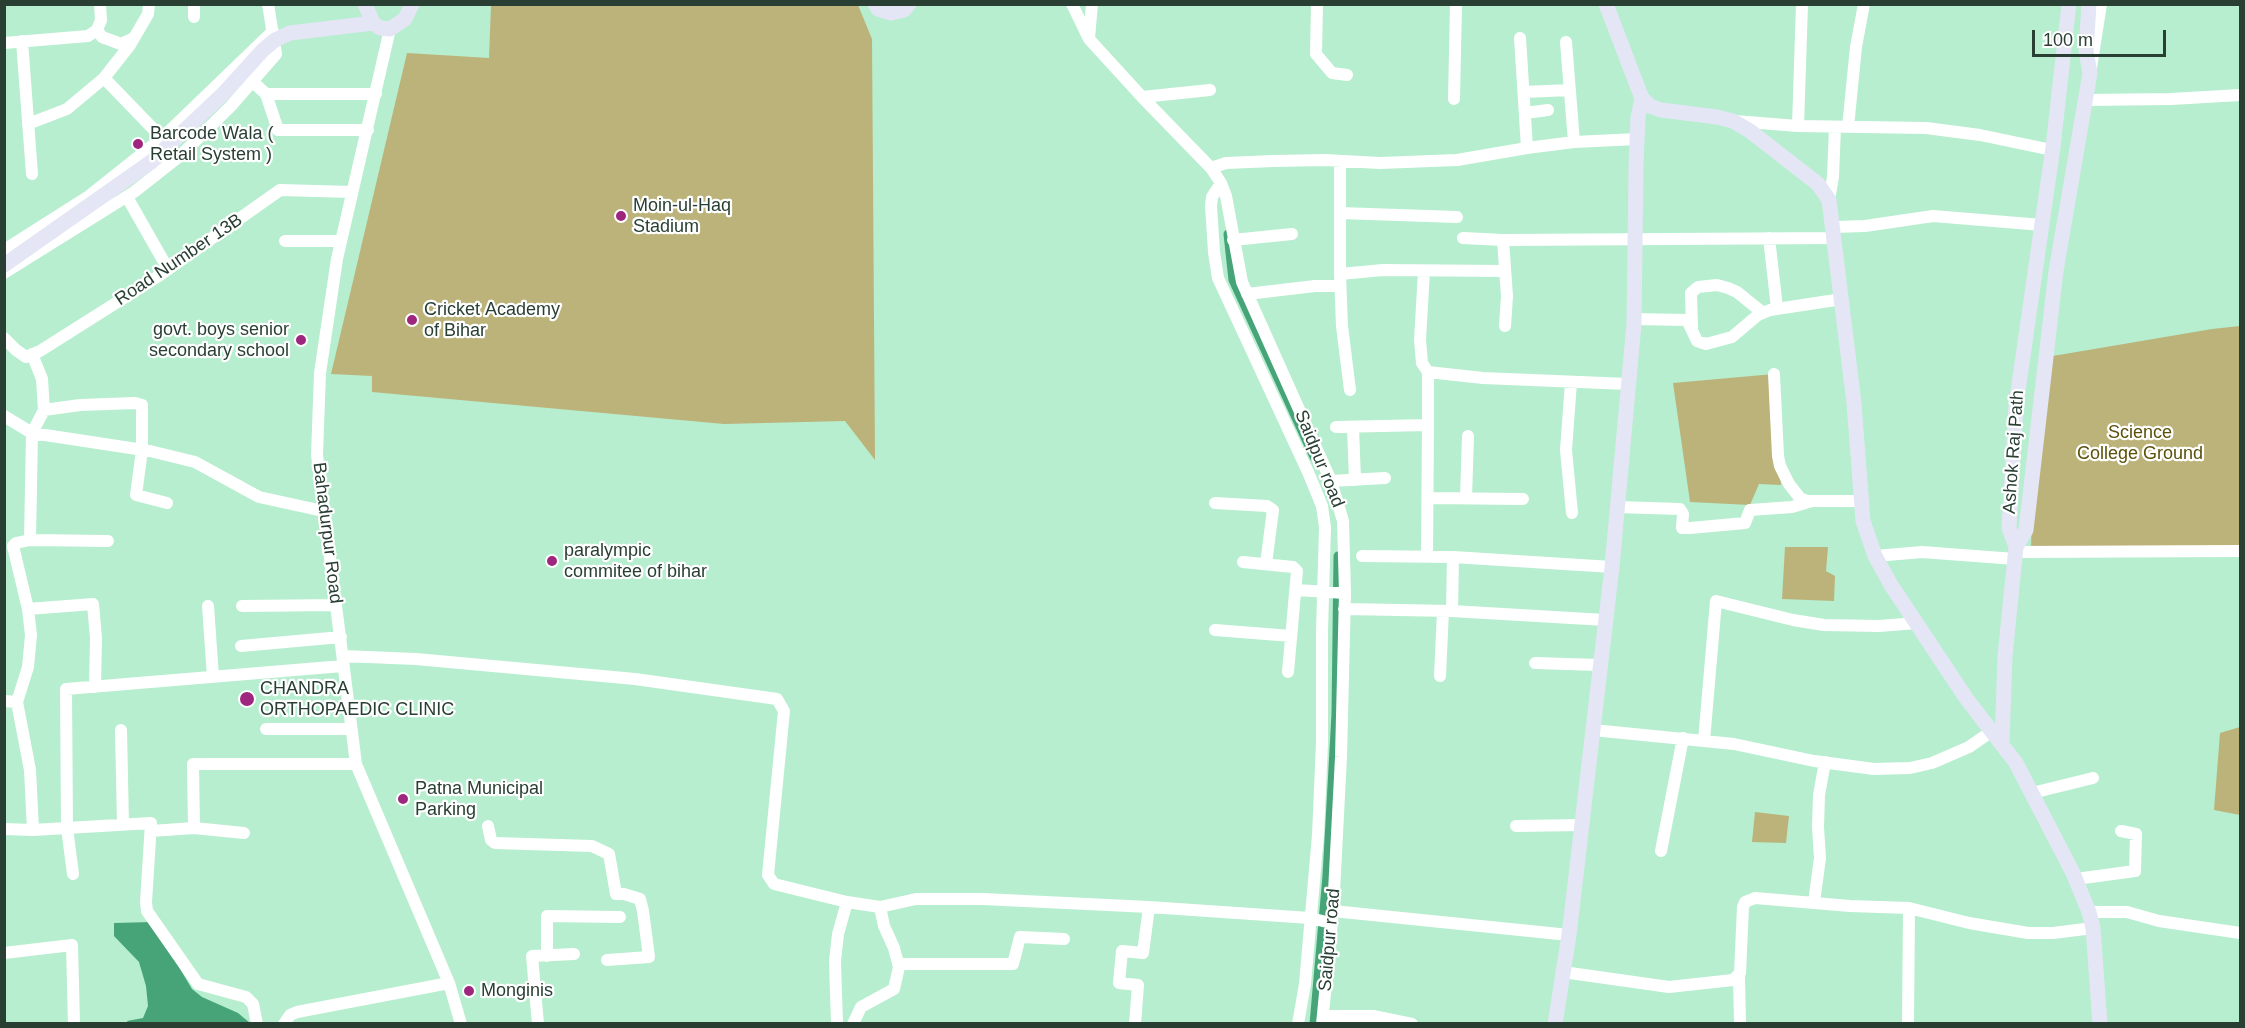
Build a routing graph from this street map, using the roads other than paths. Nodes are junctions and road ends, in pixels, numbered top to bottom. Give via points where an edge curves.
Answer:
1 (100, 4) edge
2 (149, 4) edge
3 (268, 4) edge
4 (412, 4) edge
5 (875, 4) edge
6 (909, 4) edge
7 (1072, 4) edge
8 (1092, 4) edge
9 (1317, 4) edge
10 (1456, 4) edge
11 (1606, 4) edge
12 (1802, 4) edge
13 (1864, 4) edge
14 (2069, 4) edge
15 (2089, 4) edge
16 (2101, 4) edge
17 (365, 5) edge
18 (373, 23) junction
19 (350, 26) junction
20 (390, 29) junction
21 (97, 30) junction
22 (135, 37) junction
23 (1520, 38) dead end
24 (272, 39) junction
25 (1089, 39) junction
26 (22, 41) junction
27 (1566, 42) dead end
28 (4, 43) edge
29 (2090, 73) junction
30 (1347, 75) dead end
31 (104, 78) junction
32 (253, 82) junction
33 (1210, 90) dead end
34 (1570, 90) junction
35 (1524, 92) junction
36 (267, 94) junction
37 (376, 94) junction
38 (2241, 95) edge
39 (1142, 97) junction
40 (1642, 98) junction
41 (1454, 99) dead end
42 (2085, 100) junction
43 (1548, 110) dead end
44 (1525, 112) junction
45 (1733, 121) junction
46 (28, 124) junction
47 (1798, 126) junction
48 (1835, 127) junction
49 (1848, 127) junction
50 (368, 130) junction
51 (162, 138) junction
52 (1637, 139) junction
53 (1574, 142) junction
54 (1527, 148) junction
55 (2052, 156) junction
56 (1340, 161) junction
57 (2074, 165) junction
58 (1211, 168) junction
59 (32, 174) dead end
60 (1221, 183) junction
61 (352, 192) junction
62 (127, 197) junction
63 (1829, 200) junction
64 (1340, 213) junction
65 (1457, 217) dead end
66 (2042, 225) junction
67 (1834, 232) junction
68 (1292, 234) dead end
69 (1463, 238) dead end
70 (1769, 238) junction
71 (1635, 239) junction
72 (1233, 240) junction
73 (1503, 240) junction
74 (285, 241) dead end
75 (341, 241) junction
76 (4, 250) edge
77 (4, 265) edge
78 (1228, 268) junction
79 (168, 269) junction
80 (1424, 271) junction
81 (1505, 272) junction
82 (4, 273) edge
83 (1340, 280) junction
84 (1247, 294) junction
85 (1842, 299) junction
86 (1777, 309) junction
87 (1763, 313) junction
88 (1634, 319) junction
89 (1506, 326) dead end
90 (1692, 328) junction
91 (4, 338) edge
92 (32, 354) junction
93 (1428, 372) junction
94 (1774, 374) dead end
95 (1571, 382) junction
96 (1628, 384) junction
97 (1350, 390) dead end
98 (44, 411) junction
99 (4, 416) edge
100 (1428, 425) junction
101 (1353, 426) junction
102 (1336, 427) dead end
103 (32, 434) junction
104 (1468, 436) dead end
105 (142, 450) junction
106 (1385, 478) dead end
107 (1355, 480) junction
108 (1331, 481) junction
109 (1428, 498) junction
110 (1466, 498) junction
111 (1523, 499) dead end
112 (1812, 501) junction
113 (1860, 501) junction
114 (167, 502) dead end
115 (1215, 502) dead end
116 (1330, 504) junction
117 (1617, 507) junction
118 (323, 511) junction
119 (1572, 513) dead end
120 (30, 540) junction
121 (108, 541) dead end
122 (2241, 551) edge
123 (2016, 552) junction
124 (1362, 556) dead end
125 (1427, 556) junction
126 (1875, 556) junction
127 (1453, 557) junction
128 (1243, 561) dead end
129 (1266, 564) junction
130 (1612, 567) junction
131 (1296, 590) junction
132 (1335, 593) junction
133 (336, 605) junction
134 (208, 606) dead end
135 (242, 606) dead end
136 (28, 609) junction
137 (1344, 609) junction
138 (1447, 611) junction
139 (1605, 620) junction
140 (1917, 623) junction
141 (1215, 630) dead end
142 (1291, 636) junction
143 (341, 637) junction
144 (242, 646) dead end
145 (343, 661) junction
146 (1535, 663) dead end
147 (1599, 665) junction
148 (1288, 672) dead end
149 (1440, 676) dead end
150 (213, 677) junction
151 (95, 687) junction
152 (11, 701) edge
153 (266, 729) dead end
154 (351, 729) junction
155 (121, 730) dead end
156 (1593, 730) junction
157 (1992, 731) junction
158 (1683, 738) junction
159 (1704, 741) junction
160 (2002, 744) junction
161 (1825, 762) junction
162 (356, 764) junction
163 (2093, 778) dead end
164 (2032, 793) junction
165 (123, 825) junction
166 (1582, 825) junction
167 (488, 826) dead end
168 (1516, 826) dead end
169 (67, 828) junction
170 (194, 828) junction
171 (4, 830) edge
172 (33, 830) junction
173 (151, 831) junction
174 (2121, 831) dead end
175 (244, 833) dead end
176 (1661, 851) dead end
177 (73, 874) dead end
178 (2076, 879) junction
179 (847, 902) junction
180 (1814, 902) junction
181 (880, 907) junction
182 (1149, 907) junction
183 (1910, 908) junction
184 (2089, 912) junction
185 (620, 917) dead end
186 (1330, 918) junction
187 (1312, 919) junction
188 (2093, 928) junction
189 (2241, 933) edge
190 (1569, 935) junction
191 (1064, 939) dead end
192 (4, 953) edge
193 (574, 954) dead end
194 (547, 956) junction
195 (607, 960) dead end
196 (898, 964) junction
197 (1563, 972) junction
198 (1739, 976) junction
199 (449, 983) junction
200 (1323, 1020) edge
201 (74, 1023) edge
202 (256, 1023) edge
203 (284, 1023) edge
204 (460, 1023) edge
205 (538, 1023) edge
206 (837, 1023) edge
207 (853, 1023) edge
208 (1135, 1023) edge
209 (1298, 1023) edge
210 (1412, 1023) edge
211 (1555, 1023) edge
212 (1740, 1023) edge
213 (1908, 1023) edge
214 (2100, 1023) edge

1 - 21 street
2 - 22 street
3 - 24 street
4 - 20 main road via 405,19
5 - 6 main road via 891,13 904,10
7 - 25 street, Saidpur road
8 - 25 street
9 - 30 street via 1318,59 1332,73
10 - 41 street
11 - 40 main road
12 - 47 street
13 - 49 street
14 - 55 main road, Ashok Raj Path
15 - 29 main road via 2086,51
16 - 29 street
17 - 18 main road
17 - 19 main road
18 - 19 main road
18 - 20 main road
19 - 24 main road
20 - 37 street, Bahadurpur Road
21 - 22 street via 102,37 121,44
21 - 26 street via 88,36
22 - 31 street
23 - 35 street
24 - 32 street via 276,54
24 - 51 street
24 - 77 main road via 223,94 151,162
25 - 39 street, Saidpur road
26 - 28 street
26 - 46 street
27 - 34 street
29 - 42 main road
31 - 46 street via 67,110
31 - 51 street
32 - 36 street
32 - 62 street via 181,155
33 - 39 street
34 - 35 street
34 - 53 street
35 - 44 street
36 - 37 street
36 - 50 street via 278,130
37 - 50 street, Bahadurpur Road
38 - 42 street
39 - 58 street, Saidpur road
40 - 45 main road via 1661,110
40 - 52 main road
42 - 57 main road
43 - 44 street
44 - 54 street
45 - 47 street
45 - 63 main road via 1818,184
46 - 59 street
47 - 48 street
48 - 49 street
48 - 63 street
49 - 55 street via 1937,129 1980,135
50 - 61 street, Bahadurpur Road
51 - 76 street via 88,196
52 - 53 street
52 - 71 main road
53 - 54 street
54 - 56 street via 1457,160
55 - 57 main road
55 - 66 main road, Ashok Raj Path
56 - 58 street via 1226,164
56 - 64 street
57 - 123 main road via 2056,271 2026,530
58 - 60 street, Saidpur road
60 - 72 street, Saidpur road
60 - 78 street via 1211,201
61 - 75 street, Bahadurpur Road
61 - 79 street, Road Number 13B via 280,190
62 - 79 street
62 - 82 street
63 - 67 main road
64 - 65 street
64 - 83 street
66 - 67 street via 1933,216
66 - 123 main road, Ashok Raj Path via 2016,405 2009,528
67 - 70 street
67 - 85 main road
68 - 72 street
69 - 73 street
70 - 71 street
70 - 86 street
71 - 73 street
71 - 88 main road
72 - 78 street, Saidpur road
73 - 81 street
74 - 75 street
75 - 118 street, Bahadurpur Road via 320,373 317,455
78 - 84 street, Saidpur road
78 - 116 street via 1308,472
79 - 92 street, Road Number 13B
80 - 81 street
80 - 83 street via 1383,270
80 - 93 street via 1420,351
81 - 89 street
83 - 84 street
83 - 97 street
84 - 108 street, Saidpur road
85 - 86 street
85 - 113 main road
86 - 87 street
87 - 90 street via 1732,338 1719,342 1697,342
87 - 90 street via 1728,288 1698,286 1691,293
88 - 90 street via 1682,318
88 - 96 main road
91 - 92 street via 26,357
92 - 98 street via 42,379
93 - 95 street
93 - 100 street
94 - 112 street via 1780,466 1800,498
95 - 96 street
95 - 119 street via 1566,450
96 - 117 main road
98 - 103 street
98 - 105 street via 80,405 142,405
99 - 103 street
100 - 101 street
100 - 109 street
101 - 102 street
101 - 107 street
103 - 105 street
103 - 120 street
104 - 110 street
105 - 114 street via 137,496
105 - 118 street via 195,462 259,497
106 - 107 street
107 - 108 street
108 - 116 street, Saidpur road
109 - 110 street
109 - 125 street
110 - 111 street
112 - 113 street
112 - 117 street via 1750,510 1745,523 1736,525 1690,528 1682,528 1680,509
113 - 126 main road
115 - 129 street via 1267,506 1273,510
116 - 132 street via 1326,538
116 - 132 street, Saidpur road via 1344,532
117 - 130 main road
118 - 133 street, Bahadurpur Road
120 - 121 street
120 - 136 street via 13,546
122 - 123 street
123 - 126 street
123 - 160 main road, Ashok Raj Path via 2005,656
124 - 125 street
125 - 127 street
126 - 140 main road
127 - 130 street
127 - 138 street
128 - 129 street
129 - 131 street via 1296,568
130 - 139 main road
131 - 132 street
131 - 142 street
132 - 137 street, Saidpur road
132 - 187 street
133 - 135 street
133 - 143 street, Bahadurpur Road
134 - 150 street
136 - 151 street via 93,604
136 - 152 street via 28,667
137 - 138 street
137 - 186 street, Saidpur road via 1341,757
138 - 139 street
138 - 149 street
139 - 147 main road
140 - 157 main road
140 - 159 street via 1824,625 1716,600
141 - 142 street
142 - 148 street
143 - 144 street
143 - 145 street, Bahadurpur Road
145 - 150 street
145 - 154 street, Bahadurpur Road
145 - 179 street via 416,659 635,679 777,699 784,711 768,875 774,884
146 - 147 street
147 - 156 main road
150 - 151 street
151 - 169 street via 66,689
152 - 172 street via 30,770
153 - 154 street
154 - 162 street, Bahadurpur Road
155 - 165 street
156 - 158 street
156 - 166 main road
157 - 160 main road
157 - 161 street via 1955,754 1922,766 1874,769
158 - 159 street
158 - 176 street
159 - 161 street
160 - 164 main road
161 - 180 street via 1818,795 1820,858
162 - 170 street via 193,764
162 - 199 street, Bahadurpur Road
163 - 164 street
164 - 178 main road
165 - 169 street
165 - 173 street via 151,823
166 - 168 street
166 - 190 main road
167 - 195 street via 495,843 592,846 609,854 616,894 640,899 649,957
169 - 172 street
169 - 177 street
170 - 173 street
170 - 175 street
171 - 172 street
173 - 202 street via 147,911 198,984 250,999
174 - 178 street via 2136,834 2135,871
178 - 184 main road
179 - 181 street
179 - 206 street via 835,961
180 - 183 street
180 - 198 street via 1755,898 1745,902
181 - 182 street via 916,899
181 - 196 street
182 - 187 street
182 - 208 street via 1143,953 1122,951 1119,983 1138,985
183 - 188 street via 2022,933
183 - 213 street
184 - 188 main road
184 - 189 street via 2127,912 2159,921
185 - 194 street via 547,916
186 - 187 street
186 - 190 street
186 - 200 street, Saidpur road
187 - 209 street
188 - 214 main road
190 - 197 main road
191 - 196 street via 1020,937 1013,964
192 - 201 street via 72,945
193 - 194 street
194 - 205 street via 532,956
196 - 207 street via 894,989 861,1007
197 - 198 street via 1669,987 1727,982
197 - 211 main road
198 - 212 street
199 - 203 street via 297,1012
199 - 204 street, Bahadurpur Road
200 - 210 street via 1373,1016

